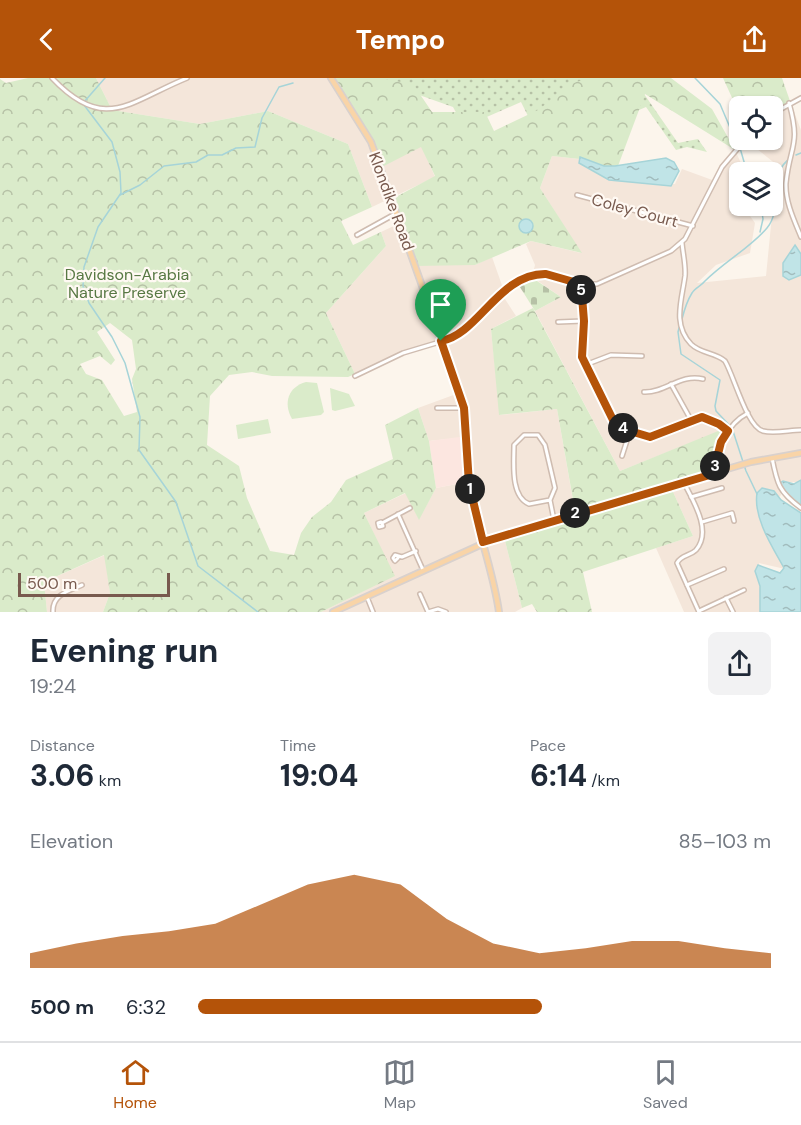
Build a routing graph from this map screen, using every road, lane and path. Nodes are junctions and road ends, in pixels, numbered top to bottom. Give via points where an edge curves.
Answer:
1 (52, 78) edge
2 (187, 78) edge
3 (331, 78) edge
4 (801, 98) edge
5 (789, 104) junction
6 (783, 108) edge
7 (736, 150) edge
8 (577, 195) dead end
9 (395, 214) junction
10 (693, 226) junction
11 (357, 234) dead end
12 (801, 237) edge
13 (682, 243) junction
14 (581, 284) junction
15 (584, 321) junction
16 (558, 322) dead end
17 (441, 341) junction
18 (642, 357) dead end
19 (585, 365) junction
20 (355, 376) dead end
21 (703, 379) dead end
22 (671, 384) junction
23 (644, 392) dead end
24 (437, 408) dead end
25 (464, 408) junction
26 (748, 413) junction
27 (691, 420) junction
28 (801, 430) edge
29 (630, 431) junction
30 (728, 431) junction
31 (801, 453) edge
32 (622, 456) dead end
33 (772, 457) junction
34 (713, 474) junction
35 (683, 481) junction
36 (722, 488) dead end
37 (691, 498) junction
38 (550, 500) junction
39 (410, 508) dead end
40 (801, 508) edge
41 (398, 514) junction
42 (554, 520) junction
43 (734, 521) dead end
44 (702, 522) junction
45 (382, 523) dead end
46 (483, 542) junction
47 (416, 551) junction
48 (398, 558) dead end
49 (724, 569) dead end
50 (423, 570) junction
51 (82, 585) dead end
52 (687, 585) junction
53 (744, 590) dead end
54 (420, 594) dead end
55 (367, 597) junction
56 (726, 598) junction
57 (699, 611) edge
58 (52, 612) edge
59 (333, 612) edge
60 (373, 612) edge
61 (428, 612) edge
62 (446, 612) edge
63 (499, 612) edge
64 (733, 612) edge

1 - 2 street via 85,104 115,109
3 - 9 main road, Klondike Road via 371,142
4 - 5 street
5 - 6 street
5 - 12 street via 800,137 786,192
7 - 10 street via 722,167
8 - 10 street, Coley Court
9 - 11 street
9 - 17 main road, Klondike Road
10 - 13 street
13 - 14 street via 605,282
13 - 26 street via 685,276 678,310 686,335 695,347 725,361
14 - 15 street
14 - 17 street via 546,274 529,276 491,303 463,330
15 - 16 street
15 - 19 street via 581,348
17 - 20 street via 403,353
17 - 25 main road, Klondike Road
18 - 19 street via 611,355
19 - 29 street via 609,416
21 - 22 street
22 - 23 street
22 - 27 street
24 - 25 street
25 - 46 main road, Klondike Road via 469,484
26 - 28 street via 756,427 765,432
26 - 30 street
27 - 29 street via 655,436
27 - 30 street via 706,417
29 - 32 street
30 - 34 street
31 - 33 main road
33 - 34 main road
33 - 40 street via 780,489
34 - 35 main road
35 - 37 street
35 - 42 main road
36 - 37 street
37 - 44 street
38 - 38 street via 555,488 545,445 538,435 518,439 514,445 515,479 522,502
38 - 42 street
39 - 41 street
41 - 45 street
41 - 47 street
42 - 46 main road
43 - 44 street via 732,513
44 - 52 street via 698,547 677,561
46 - 50 main road
46 - 63 main road, Klondike Road
47 - 48 street
47 - 50 street
49 - 52 street
50 - 55 main road
51 - 58 street via 56,597
52 - 57 street
53 - 56 street
54 - 61 street
55 - 59 main road
55 - 60 street
56 - 57 street
56 - 64 street
61 - 62 street

